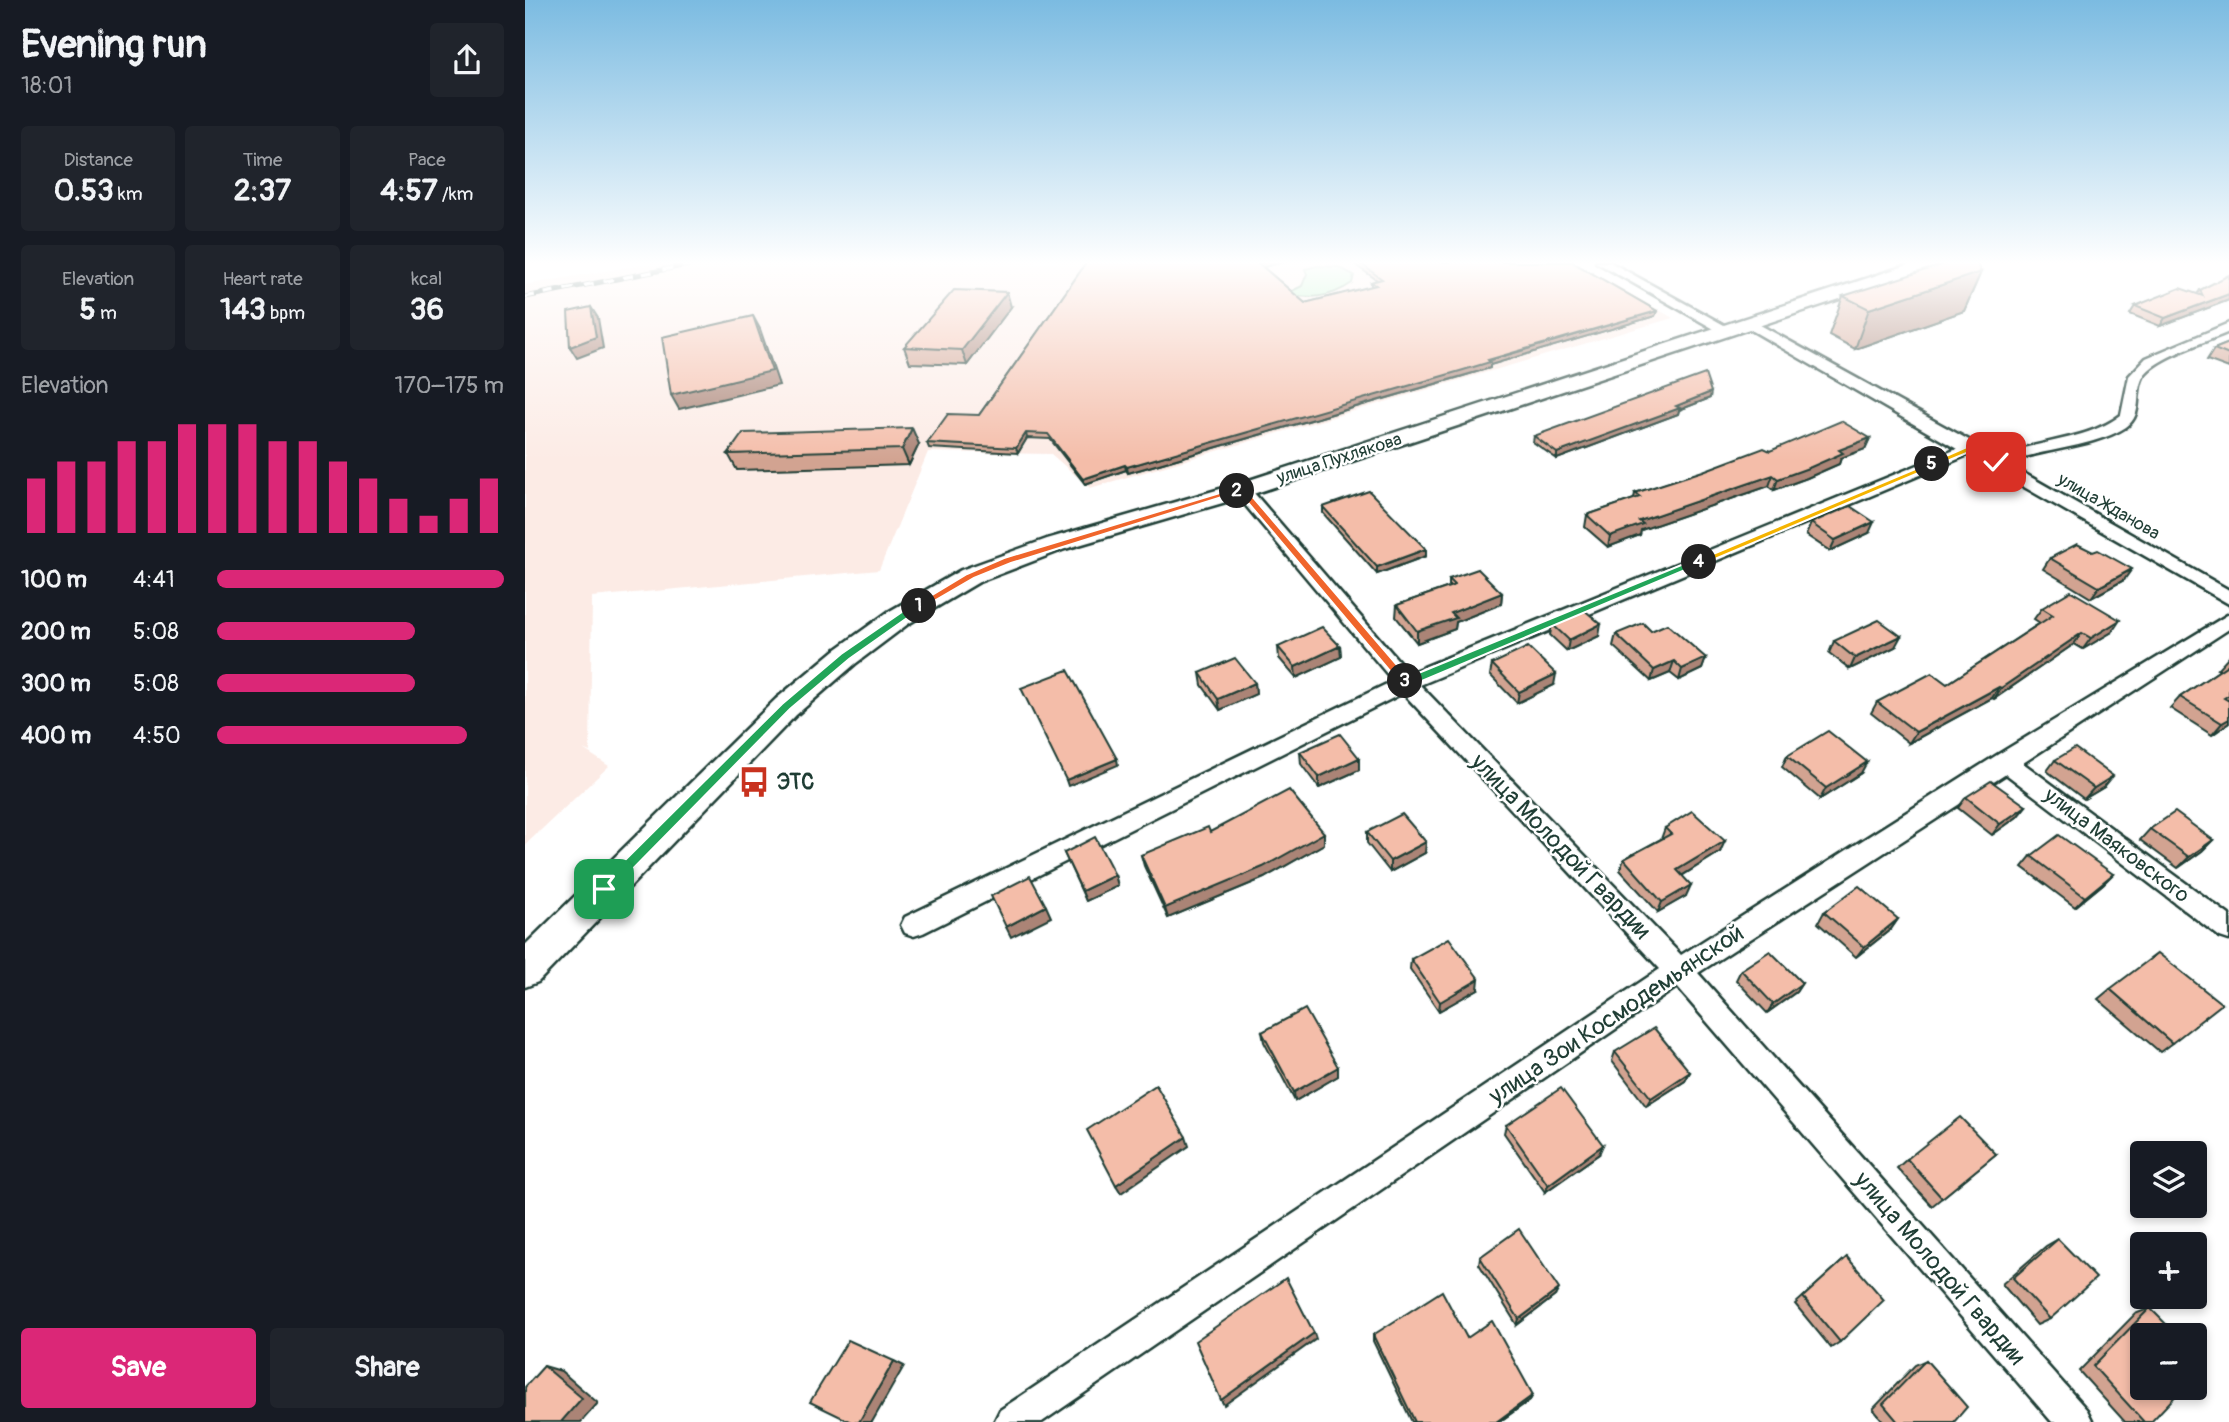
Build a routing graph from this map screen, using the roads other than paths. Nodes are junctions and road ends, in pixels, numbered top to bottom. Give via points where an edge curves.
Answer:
1 (1723, 328) edge
2 (1737, 328) edge
3 (1759, 328) edge
4 (2226, 328) edge
5 (1728, 331) junction
6 (1972, 448) junction
7 (1996, 462) junction
8 (1242, 490) junction
9 (2229, 598) edge
10 (2229, 620) edge
11 (1406, 684) junction
12 (2005, 761) junction
13 (914, 925) dead end
14 (2229, 929) edge
15 (525, 970) edge
16 (1679, 971) junction
17 (1012, 1422) edge
18 (2075, 1422) edge

1 - 5 street
2 - 5 street, улица Пухлякова
3 - 6 street, улица Жданова
4 - 7 street via 2151,361 2136,376 2128,417 2118,425
5 - 8 street, улица Пухлякова
6 - 7 street, улица Жданова
6 - 11 street
7 - 9 street, улица Жданова
8 - 11 street, улица Молодой Гвардии
8 - 15 street, улица Пухлякова via 1008,560 951,586 866,641 786,706
10 - 12 street, улица Зои Космодемьянской
11 - 13 street
11 - 16 street, улица Молодой Гвардии
12 - 14 street, улица Маяковского
12 - 16 street, улица Зои Космодемьянской
16 - 17 street, улица Зои Космодемьянской
16 - 18 street, улица Молодой Гвардии

